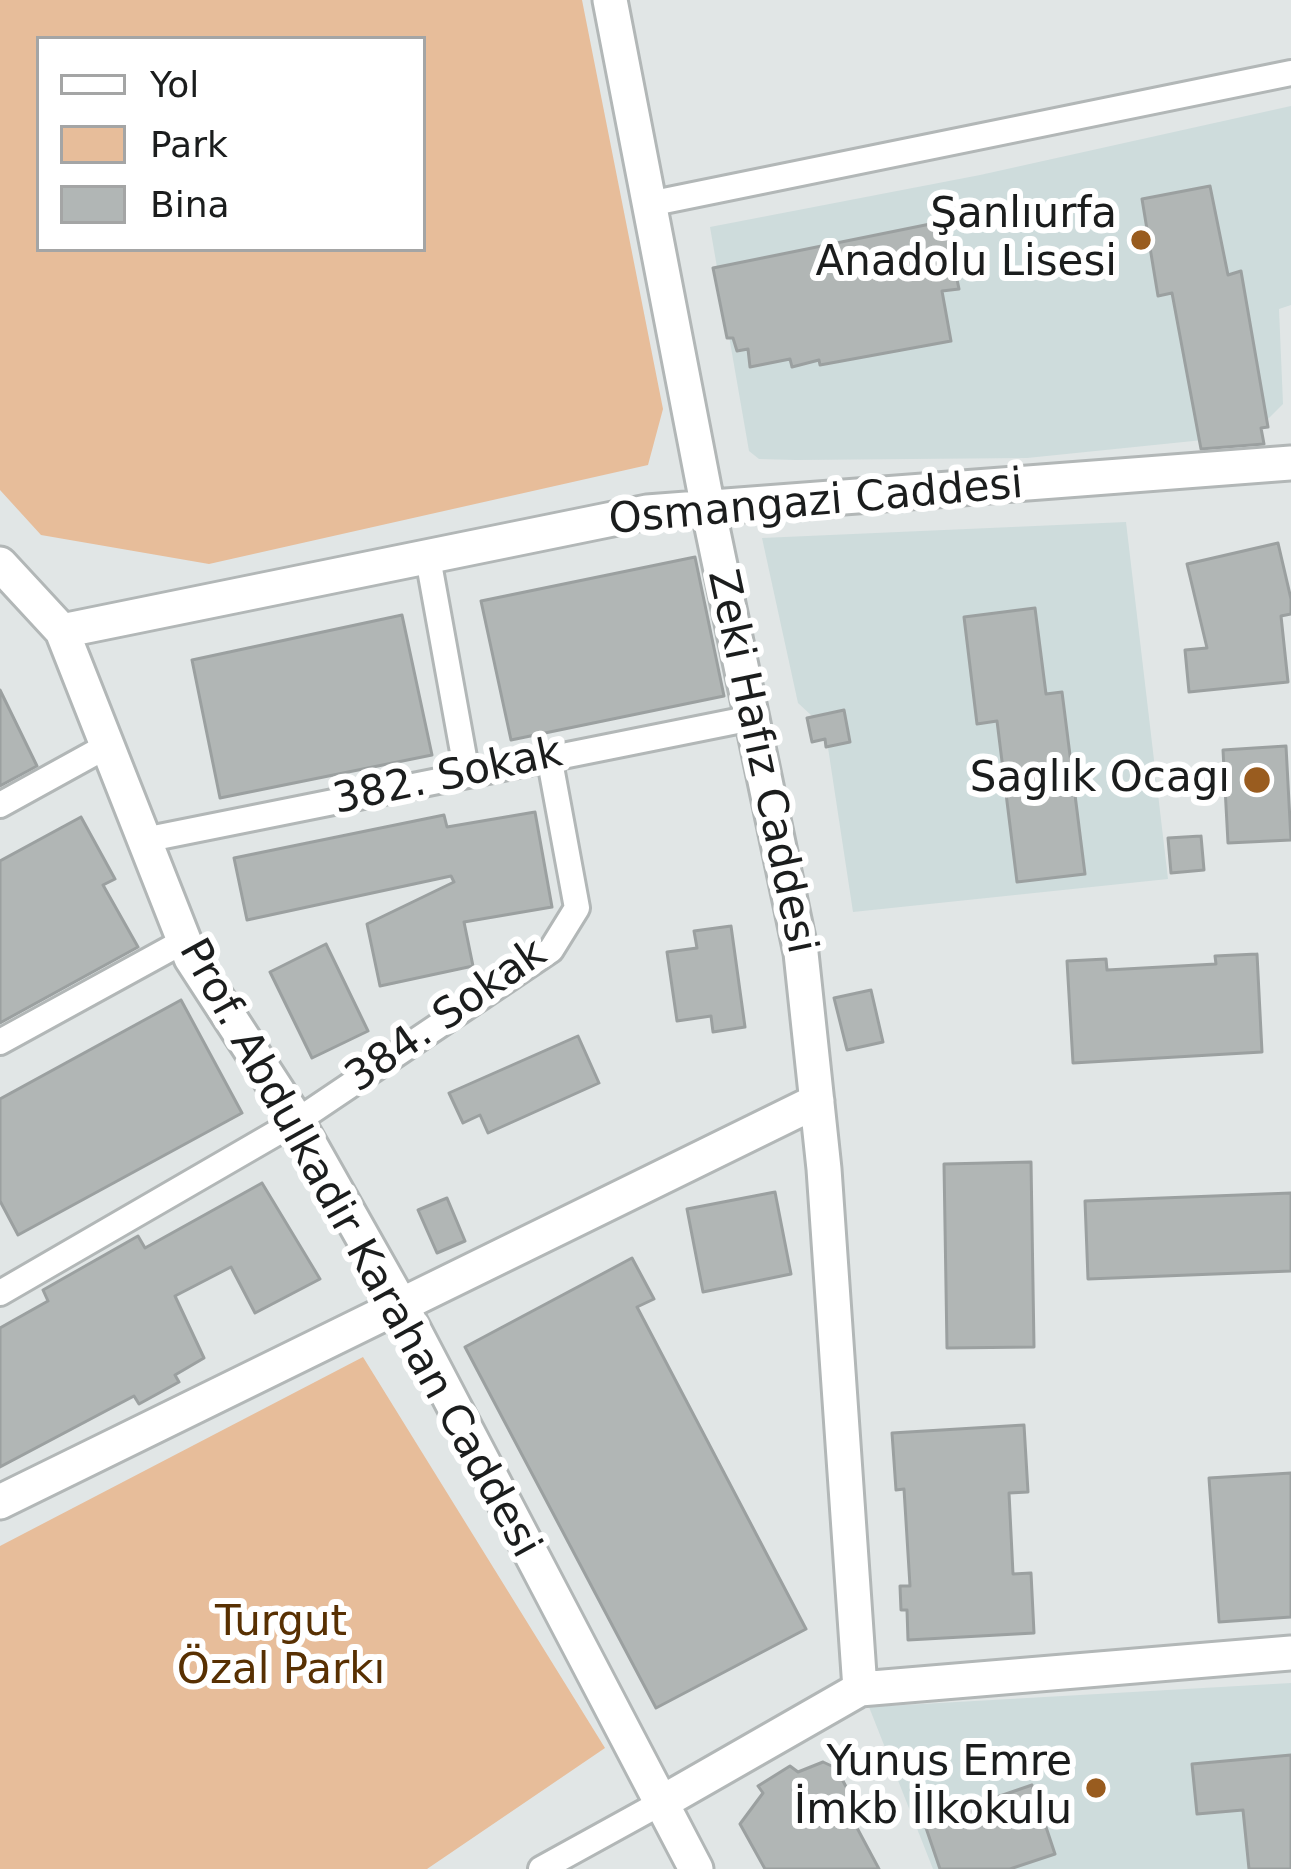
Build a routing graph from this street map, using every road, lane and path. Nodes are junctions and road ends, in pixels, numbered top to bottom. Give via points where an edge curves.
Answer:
1 (610, 0) edge
2 (1291, 73) edge
3 (649, 204) junction
4 (1291, 463) edge
5 (708, 508) junction
6 (428, 558) junction
7 (5, 578) edge
8 (62, 631) junction
9 (752, 718) junction
10 (107, 746) junction
11 (549, 756) junction
12 (467, 774) junction
13 (0, 805) edge
14 (144, 840) junction
15 (184, 941) junction
16 (0, 1042) edge
17 (817, 1101) junction
18 (297, 1121) junction
19 (0, 1293) edge
20 (402, 1307) junction
21 (0, 1502) edge
22 (1291, 1653) edge
23 (860, 1690) junction
24 (659, 1804) junction
25 (541, 1869) edge
26 (695, 1869) edge

1 - 3 street, Zeki Hafız Caddesi
2 - 3 street
3 - 5 street, Zeki Hafız Caddesi
4 - 5 street, Osmangazi Caddesi
5 - 6 street, Osmangazi Caddesi via 647,512
5 - 9 street, Zeki Hafız Caddesi
6 - 8 street, Osmangazi Caddesi
6 - 12 street
7 - 8 street, Prof. Abdulkadir Karahan Caddesi
8 - 10 street, Prof. Abdulkadir Karahan Caddesi
9 - 11 street, 382. Sokak
9 - 17 street, Zeki Hafız Caddesi via 801,953
10 - 13 street
10 - 14 street, Prof. Abdulkadir Karahan Caddesi
11 - 12 street, 382. Sokak
11 - 18 street, 384. Sokak via 578,908 551,950
12 - 14 street, 382. Sokak
14 - 15 street, Prof. Abdulkadir Karahan Caddesi
15 - 16 street
15 - 18 street, Prof. Abdulkadir Karahan Caddesi
17 - 20 street
17 - 23 street, Zeki Hafız Caddesi
18 - 19 street, 384. Sokak
18 - 20 street, Prof. Abdulkadir Karahan Caddesi
20 - 21 street
20 - 24 street, Prof. Abdulkadir Karahan Caddesi
22 - 23 street
23 - 24 street
24 - 25 street
24 - 26 street, Prof. Abdulkadir Karahan Caddesi

